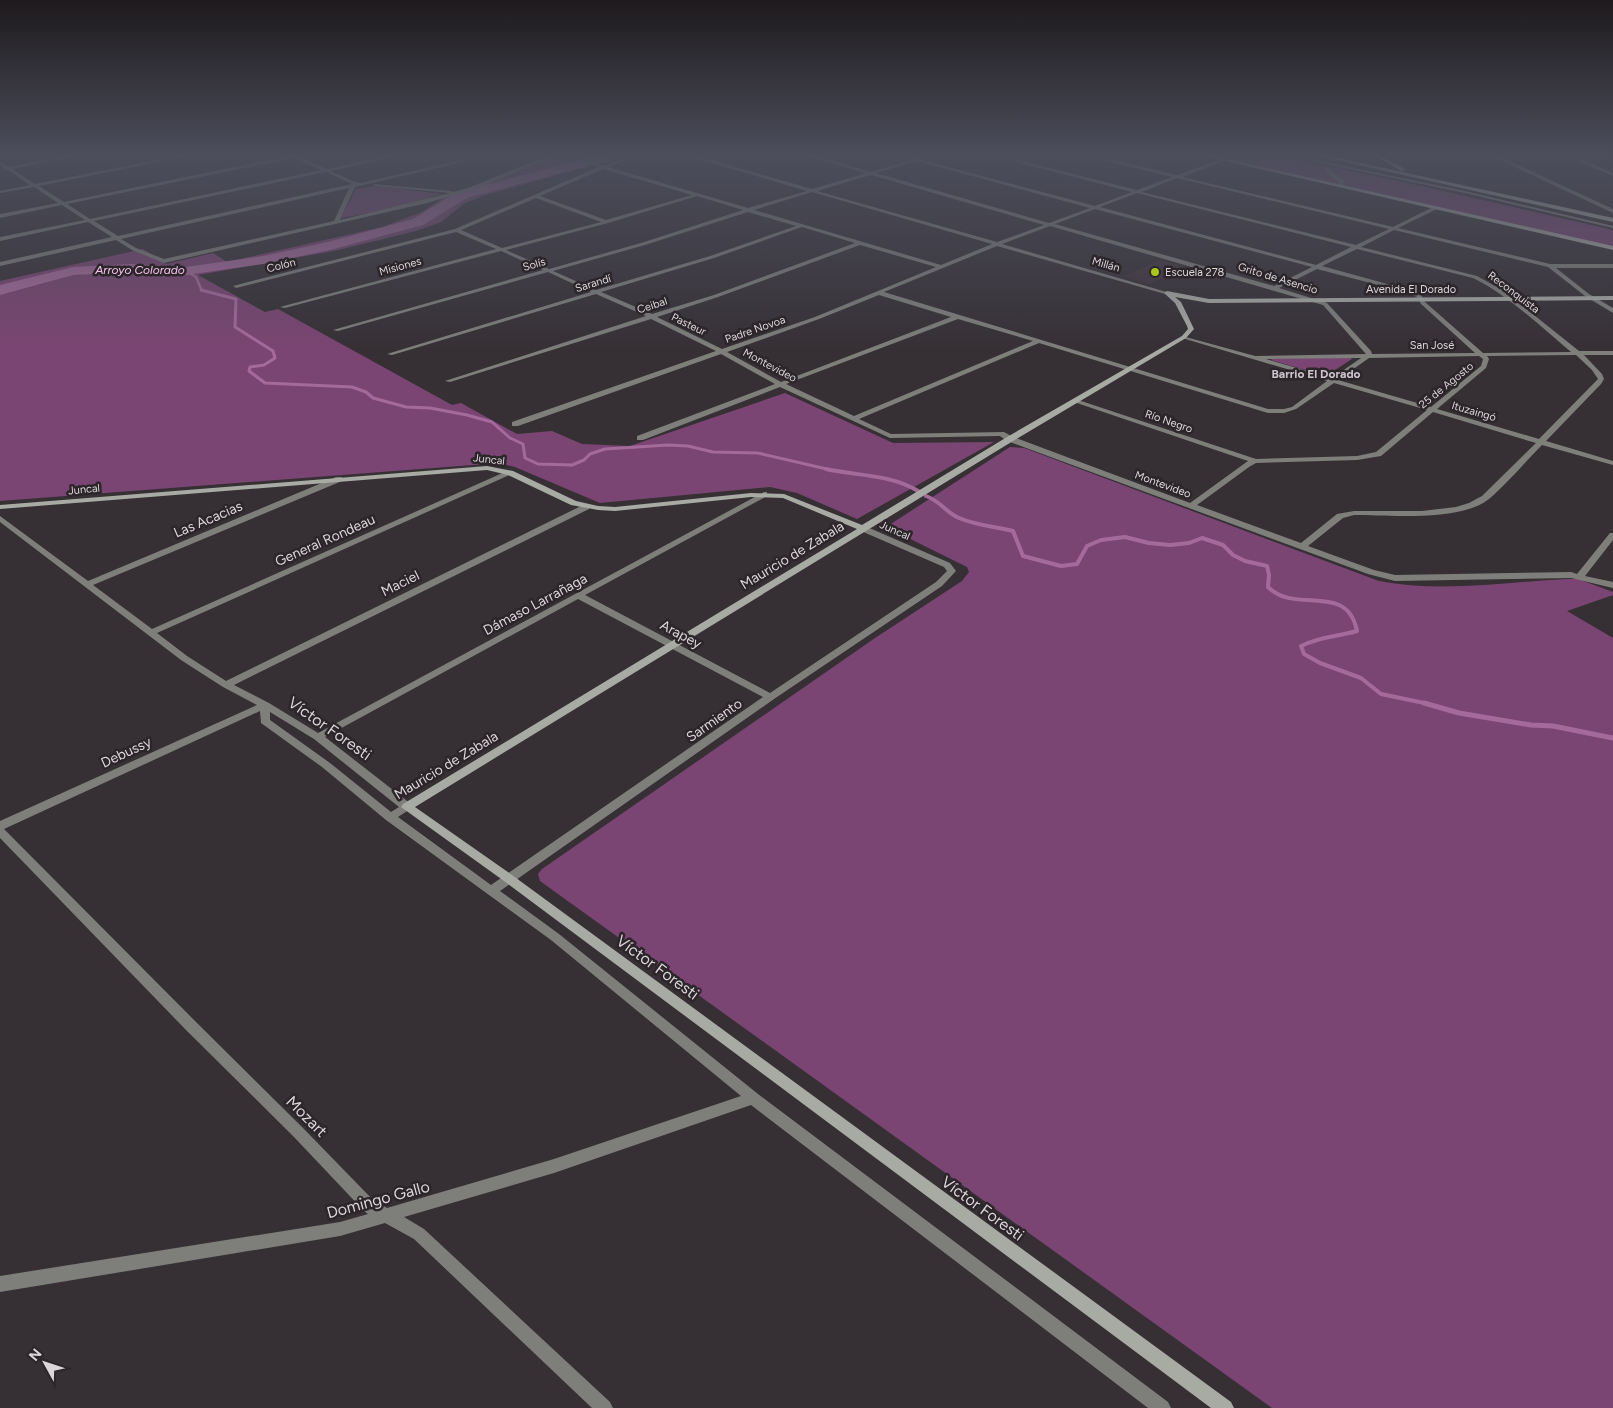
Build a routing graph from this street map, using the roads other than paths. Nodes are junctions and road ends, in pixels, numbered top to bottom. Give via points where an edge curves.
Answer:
1 (95, 219) edge
2 (204, 219) edge
3 (338, 219) edge
4 (352, 219) edge
5 (483, 219) edge
6 (597, 219) edge
7 (617, 219) edge
8 (721, 219) edge
9 (777, 219) edge
10 (909, 219) edge
11 (1031, 219) edge
12 (1065, 219) edge
13 (1135, 219) edge
14 (1243, 219) edge
15 (1349, 219) edge
16 (1413, 219) edge
17 (1483, 219) edge
18 (89, 220) junction
19 (336, 222) junction
20 (606, 222) junction
21 (1050, 224) junction
22 (802, 226) junction
23 (1392, 229) junction
24 (457, 230) junction
25 (118, 238) junction
26 (0, 239) edge
27 (860, 243) junction
28 (997, 244) junction
29 (1356, 247) junction
30 (1613, 248) edge
31 (502, 250) junction
32 (0, 264) edge
33 (1316, 266) junction
34 (1550, 266) junction
35 (1613, 266) edge
36 (942, 267) junction
37 (548, 270) junction
38 (236, 286) dead end
39 (1276, 287) junction
40 (597, 292) junction
41 (880, 293) junction
42 (1166, 293) junction
43 (1594, 298) junction
44 (1613, 298) edge
45 (1421, 299) junction
46 (1508, 299) junction
47 (1315, 300) junction
48 (1190, 302) junction
49 (1178, 304) junction
50 (283, 307) dead end
51 (1613, 311) edge
52 (650, 316) junction
53 (956, 317) junction
54 (336, 330) dead end
55 (1184, 338) junction
56 (1037, 342) junction
57 (721, 351) junction
58 (1576, 353) junction
59 (1613, 353) edge
60 (390, 354) dead end
61 (1481, 354) junction
62 (1369, 355) junction
63 (1252, 358) junction
64 (1129, 370) junction
65 (448, 381) dead end
66 (1331, 381) junction
67 (782, 385) junction
68 (1076, 401) junction
69 (1430, 410) junction
70 (853, 419) junction
71 (515, 424) dead end
72 (640, 438) dead end
73 (1010, 439) junction
74 (1540, 442) junction
75 (1255, 461) junction
76 (1613, 463) edge
77 (510, 473) junction
78 (340, 479) junction
79 (764, 494) junction
80 (1191, 506) junction
81 (0, 507) edge
82 (586, 507) junction
83 (0, 518) edge
84 (864, 529) junction
85 (1613, 535) edge
86 (1302, 547) junction
87 (952, 572) joint
88 (1579, 577) junction
89 (88, 584) junction
90 (1613, 585) edge
91 (579, 596) junction
92 (150, 633) junction
93 (673, 646) junction
94 (226, 685) junction
95 (770, 697) junction
96 (265, 705) junction
97 (318, 737) junction
98 (407, 807) junction
99 (390, 817) junction
100 (0, 826) edge
101 (0, 830) edge
102 (508, 878) junction
103 (491, 891) junction
104 (753, 1098) junction
105 (387, 1216) junction
106 (0, 1284) edge
107 (604, 1408) edge
108 (1162, 1408) edge
109 (1225, 1408) edge

1 - 18 street
2 - 25 street
3 - 19 street
4 - 19 street
5 - 24 street, Colón
6 - 20 street
7 - 20 street, Misiones
8 - 37 street, Solís
9 - 22 street
10 - 28 street, Millán
11 - 21 street, Grito de Asencio
12 - 21 street
13 - 33 street, 25 de Agosto
14 - 29 street, Reconquista
15 - 23 street
16 - 23 street
17 - 30 street
18 - 25 street
18 - 26 street
19 - 25 street via 167,261 134,249
20 - 31 street, Misiones
21 - 28 street
21 - 39 street, Grito de Asencio
22 - 27 street
22 - 40 street, Sarandí
23 - 29 street
23 - 34 street
24 - 31 street, Pasteur
24 - 38 street, Colón
25 - 32 street
27 - 36 street
27 - 52 street, Ceibal
28 - 36 street, Padre Novoa
28 - 42 street, Millán
29 - 33 street
29 - 46 street, Reconquista via 1475,277
31 - 37 street, Pasteur
31 - 50 street, Misiones
33 - 39 street
33 - 45 street, 25 de Agosto via 1406,291
34 - 35 street
34 - 43 street
36 - 41 street, Padre Novoa
37 - 40 street, Pasteur
37 - 54 street, Solís
39 - 47 street, Grito de Asencio
40 - 52 street, Pasteur
40 - 60 street, Sarandí
41 - 53 street
41 - 57 street, Padre Novoa
42 - 48 street, Millán
42 - 49 street
43 - 44 street, Avenida El Dorado
43 - 46 street, Avenida El Dorado
43 - 51 street
45 - 46 street, Avenida El Dorado
45 - 47 street, Avenida El Dorado
45 - 61 street, 25 de Agosto
46 - 58 street, Reconquista
47 - 48 street, Avenida El Dorado
47 - 62 street, Grito de Asencio via 1325,304 1369,350
48 - 49 street
48 - 49 street
49 - 55 street via 1191,329
52 - 57 street, Pasteur
52 - 65 street, Ceibal
53 - 56 street
53 - 67 street
55 - 63 street, Ituzaingó
55 - 64 street, Mauricio de Zabala
56 - 64 street
56 - 70 street
57 - 67 street, Montevideo
57 - 71 street, Padre Novoa
58 - 59 street, San José
58 - 61 street, San José
58 - 74 street, Reconquista via 1596,371 1601,381
61 - 62 street, San José
61 - 69 street, 25 de Agosto via 1486,359 1484,367
62 - 63 street, San José
62 - 66 street
63 - 66 street, Ituzaingó
64 - 66 street via 1274,412 1294,408
64 - 68 street, Mauricio de Zabala
66 - 69 street, Ituzaingó
67 - 70 street, Montevideo
67 - 72 street
68 - 73 street, Mauricio de Zabala
68 - 75 street, Río Negro
69 - 74 street, Ituzaingó
69 - 75 street, 25 de Agosto via 1374,455
70 - 73 street, Montevideo via 890,436 997,433
73 - 80 street, Montevideo
73 - 84 street, Mauricio de Zabala
74 - 76 street, Ituzaingó
74 - 86 street, Reconquista via 1476,504 1450,511 1340,516
75 - 80 street
77 - 78 street, Juncal via 477,468
77 - 82 street, Juncal
77 - 92 street, General Rondeau
78 - 81 street, Juncal
78 - 89 street, Las Acacias
79 - 82 street, Juncal via 615,509
79 - 84 street, Juncal via 784,496
79 - 91 street, Dámaso Larrañaga
80 - 86 street, Montevideo
82 - 94 street, Maciel
83 - 89 street
84 - 87 street, Juncal via 947,565
84 - 93 street, Mauricio de Zabala
85 - 88 street
86 - 88 street, Montevideo via 1395,578
87 - 95 street, Sarmiento
88 - 90 street, Montevideo
89 - 92 street
91 - 93 street, Arapey
91 - 97 street, Dámaso Larrañaga
92 - 94 street
93 - 95 street, Arapey
93 - 98 street, Mauricio de Zabala
94 - 96 street
95 - 102 street, Sarmiento
96 - 97 street, Víctor Foresti
96 - 99 street, Víctor Foresti via 266,721
96 - 100 street, Debussy
97 - 98 street, Víctor Foresti
98 - 99 street, Mauricio de Zabala
98 - 102 street, Víctor Foresti
99 - 103 street, Víctor Foresti
101 - 105 street, Mozart via 369,1206
102 - 103 street, Sarmiento
102 - 109 street, Víctor Foresti
103 - 104 street, Víctor Foresti via 556,937
104 - 105 street, Domingo Gallo via 554,1166
104 - 108 street, Víctor Foresti
105 - 106 street, Domingo Gallo via 330,1231
105 - 107 street, Mozart via 419,1234

